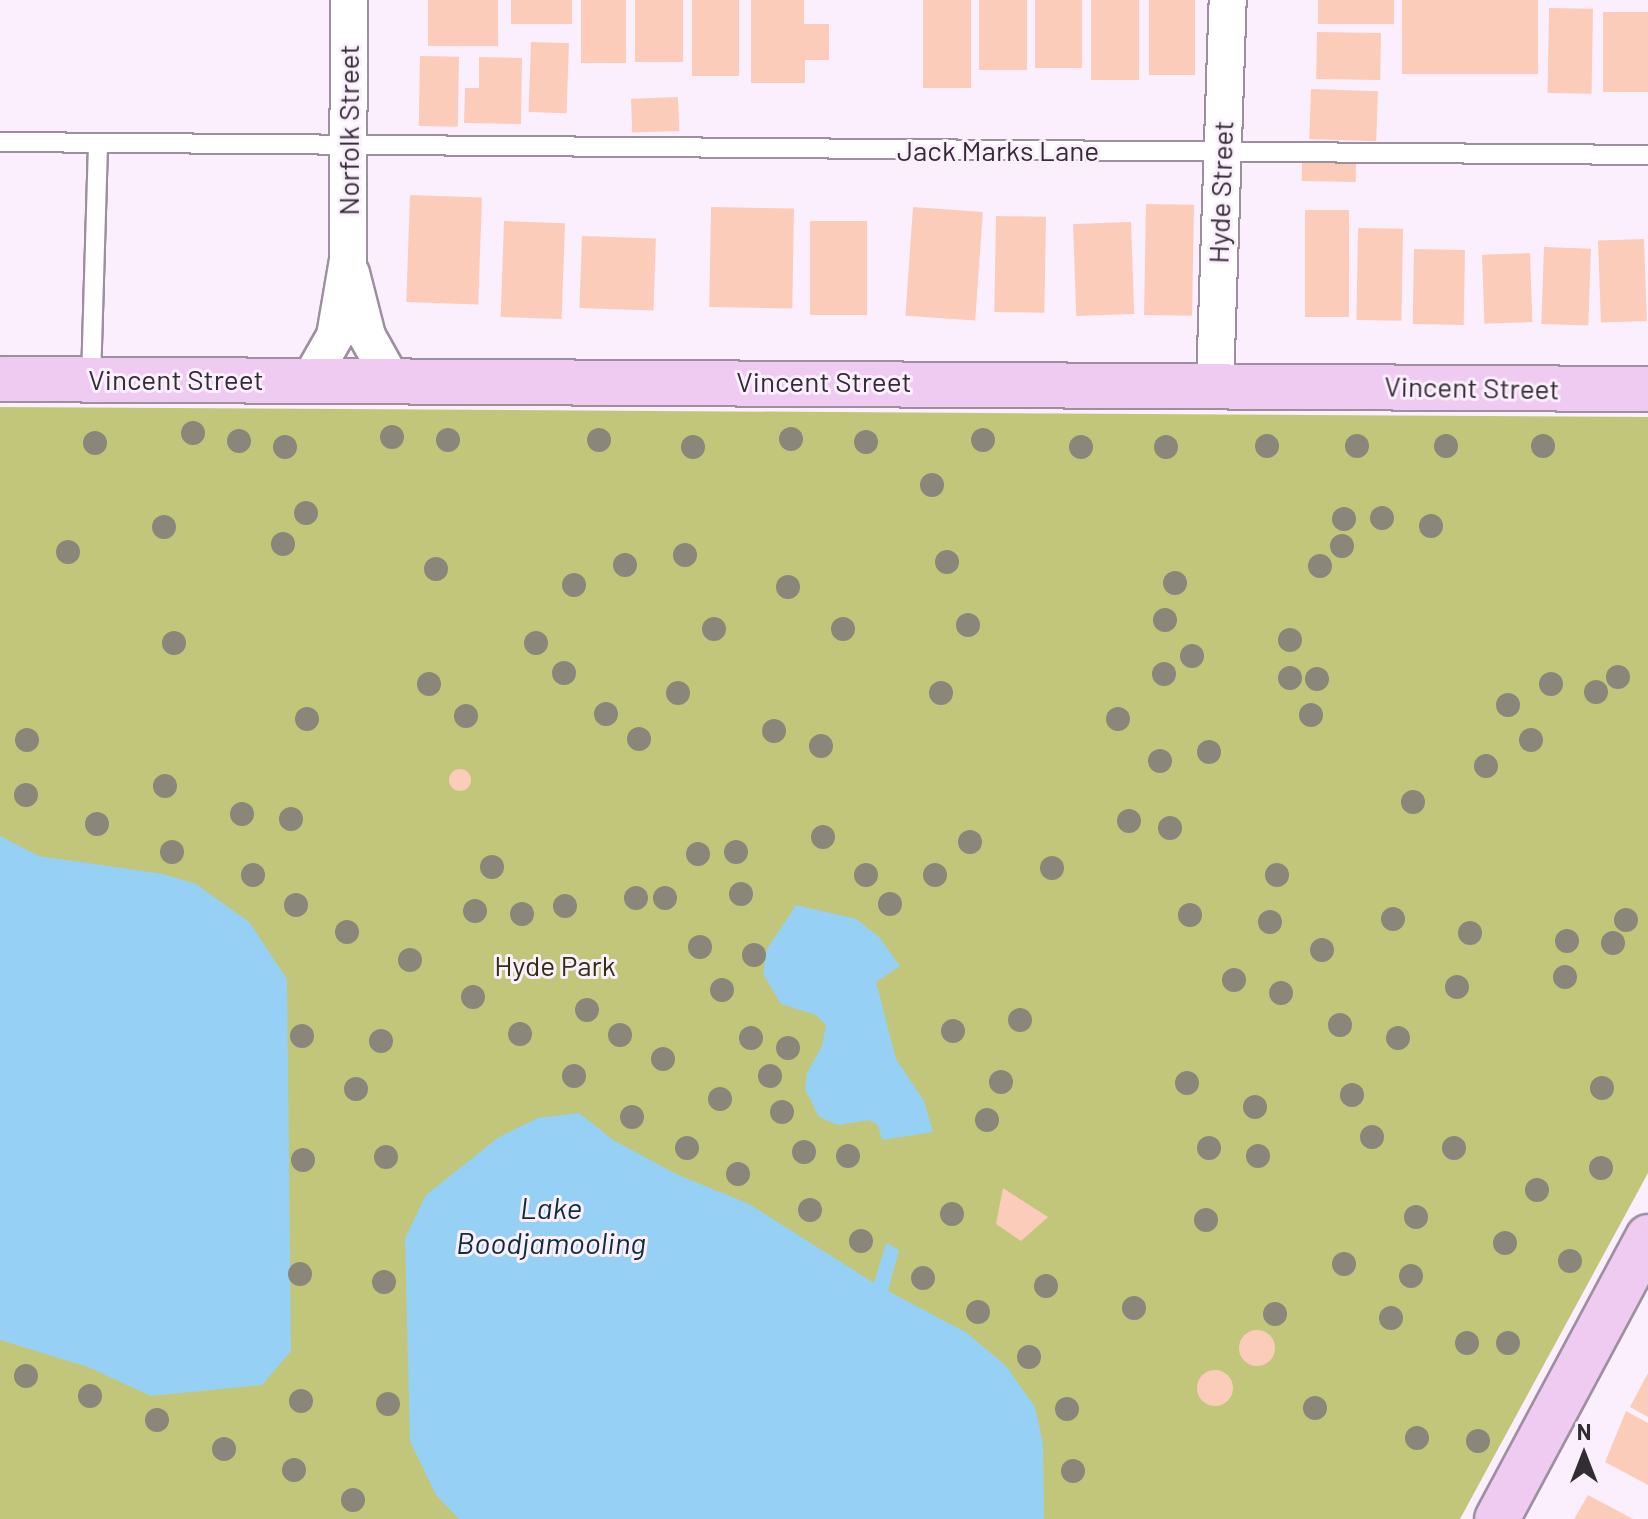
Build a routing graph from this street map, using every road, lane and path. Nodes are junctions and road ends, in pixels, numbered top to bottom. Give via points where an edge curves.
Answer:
1 (349, 0) edge
2 (1228, 0) edge
3 (0, 142) edge
4 (98, 143) junction
5 (347, 145) junction
6 (1221, 152) junction
7 (1648, 155) edge
8 (348, 260) junction
9 (311, 378) junction
10 (0, 379) edge
11 (391, 379) junction
12 (91, 380) junction
13 (1215, 383) junction
14 (1648, 389) edge
15 (1648, 1237) edge
16 (1497, 1519) edge

1 - 5 street, Norfolk Street
2 - 6 street, Hyde Street
3 - 4 lane, Jack Marks Lane
4 - 5 lane, Jack Marks Lane
4 - 12 lane
5 - 6 lane, Jack Marks Lane
5 - 8 street, Norfolk Street
6 - 7 lane, Jack Marks Lane
6 - 13 street, Hyde Street
8 - 9 street, Norfolk Street via 335,336
8 - 11 street, Norfolk Street via 367,336
9 - 11 main road, Vincent Street
9 - 12 main road, Vincent Street
10 - 12 main road, Vincent Street
11 - 13 main road, Vincent Street
13 - 14 main road, Vincent Street
15 - 16 main road

